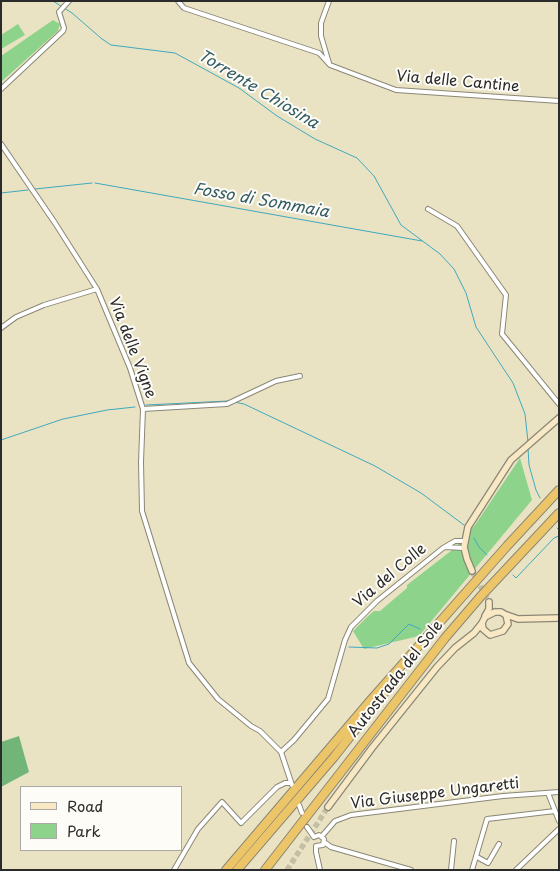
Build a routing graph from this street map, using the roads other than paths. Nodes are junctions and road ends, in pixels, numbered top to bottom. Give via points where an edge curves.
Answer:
1 (69, 1) edge
2 (178, 1) edge
3 (329, 1) edge
4 (330, 65) junction
5 (1, 89) edge
6 (559, 101) edge
7 (1, 144) edge
8 (428, 209) dead end
9 (97, 289) junction
10 (1, 328) edge
11 (300, 376) dead end
12 (559, 404) edge
13 (143, 409) junction
14 (559, 418) edge
15 (559, 490) edge
16 (559, 513) edge
17 (464, 541) junction
18 (443, 548) junction
19 (464, 548) junction
20 (472, 570) tunnel mouth
21 (501, 612) junction
22 (446, 615) junction
23 (559, 618) edge
24 (518, 619) junction
25 (483, 620) junction
26 (507, 627) junction
27 (474, 633) junction
28 (487, 634) junction
29 (280, 752) junction
30 (559, 792) edge
31 (548, 793) junction
32 (299, 805) dead end
33 (328, 807) tunnel mouth
34 (555, 811) junction
35 (302, 813) dead end
36 (559, 821) edge
37 (307, 827) dead end
38 (559, 829) edge
39 (322, 836) junction
40 (314, 837) junction
41 (454, 841) dead end
42 (324, 842) junction
43 (499, 844) dead end
44 (316, 846) junction
45 (477, 857) junction
46 (174, 870) edge
47 (226, 870) edge
48 (237, 870) edge
49 (265, 870) edge
50 (320, 870) edge
51 (410, 870) edge
52 (451, 870) edge
53 (472, 870) edge
54 (516, 870) edge

1 - 5 street via 60,10 63,31
2 - 4 street, Via delle Cantine via 184,8 319,53
3 - 4 street via 321,23 321,36
4 - 6 street, Via delle Cantine via 396,90
7 - 9 street, Via delle Vigne
8 - 12 street via 457,226 506,295 502,334
9 - 10 street via 44,305 16,317
9 - 13 street, Via delle Vigne via 130,368
11 - 13 street via 276,381 227,404
13 - 29 street, Via delle Vigne via 142,511 189,663 218,699 260,731
14 - 17 main road via 504,469
15 - 22 highway, Autostrada del Sole
16 - 49 highway, Autostrada del Sole via 445,638
17 - 18 street, Via del Colle via 455,541
17 - 19 main road
18 - 19 street, Via del Colle
18 - 29 street, Via del Colle via 377,601 351,627 328,699
19 - 20 main road
21 - 24 main road
21 - 25 main road
21 - 25 main road via 489,602
21 - 26 main road via 507,618
22 - 47 highway, Autostrada del Sole
22 - 48 highway, Autostrada del Sole via 334,757
23 - 24 main road
24 - 26 main road
25 - 27 main road
25 - 28 main road
26 - 28 main road via 503,632
27 - 28 main road
27 - 33 main road via 437,667
29 - 46 street via 292,784 277,787 242,823 222,802 198,829
30 - 31 street, Via Giuseppe Ungaretti
31 - 34 street
31 - 39 street, Via Giuseppe Ungaretti via 351,815 336,821
32 - 35 street
34 - 36 street
34 - 45 street via 487,819
37 - 40 street
38 - 54 street
39 - 40 street
39 - 42 street
40 - 44 street
41 - 52 street
42 - 44 street
42 - 51 street via 331,847
43 - 45 street via 488,863
44 - 50 street
45 - 53 street

